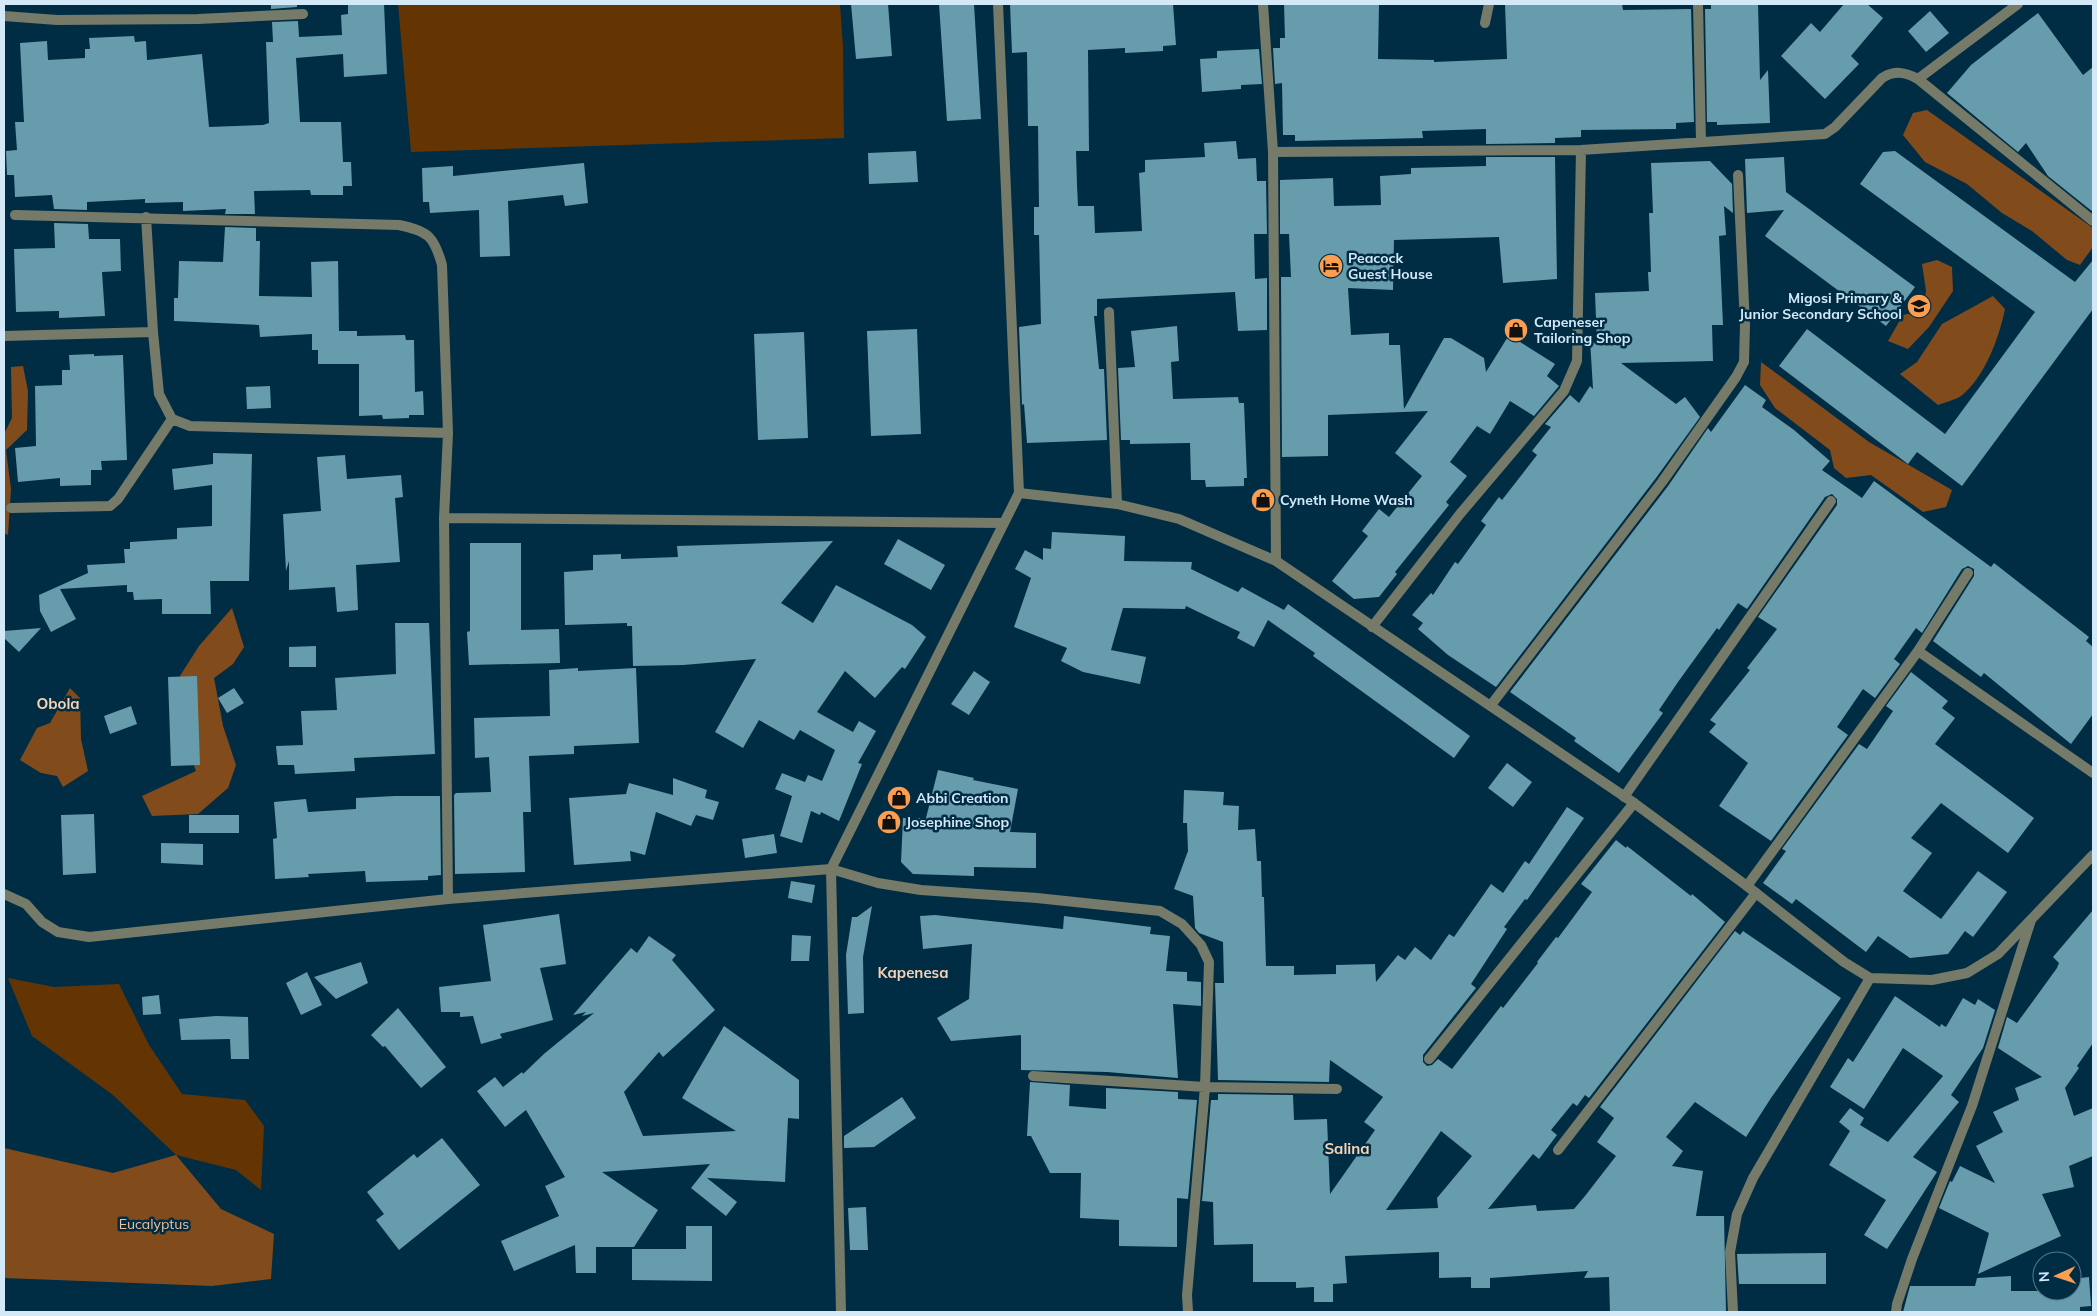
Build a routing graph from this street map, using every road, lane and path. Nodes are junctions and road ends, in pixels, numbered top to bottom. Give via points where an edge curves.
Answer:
1 (998, 4) edge
2 (1263, 4) edge
3 (1489, 4) edge
4 (1698, 4) edge
5 (2018, 4) edge
6 (303, 14) dead end
7 (4, 16) edge
8 (1485, 23) dead end
9 (1918, 79) junction
10 (1701, 142) junction
11 (1581, 150) junction
12 (1273, 152) junction
13 (1738, 175) dead end
14 (15, 215) dead end
15 (146, 217) junction
16 (2093, 221) edge
17 (1109, 312) dead end
18 (153, 332) junction
19 (4, 336) edge
20 (172, 419) junction
21 (448, 432) junction
22 (1019, 493) junction
23 (1831, 500) dead end
24 (1117, 504) junction
25 (11, 508) dead end
26 (444, 518) junction
27 (1004, 523) junction
28 (1276, 561) junction
29 (1968, 573) dead end
30 (1372, 627) junction
31 (1918, 651) junction
32 (1491, 705) junction
33 (2093, 773) edge
34 (1624, 797) junction
35 (1634, 803) junction
36 (2093, 855) edge
37 (831, 868) junction
38 (1747, 886) junction
39 (1756, 893) junction
40 (4, 894) edge
41 (448, 898) junction
42 (2030, 920) junction
43 (1870, 978) junction
44 (1429, 1059) dead end
45 (1033, 1076) dead end
46 (1205, 1086) junction
47 (1337, 1089) dead end
48 (1558, 1150) dead end
49 (841, 1312) edge
50 (1188, 1312) edge
51 (1733, 1312) edge
52 (1896, 1312) edge

1 - 22 street
2 - 12 street
3 - 8 street
4 - 10 street
5 - 9 street
6 - 7 street via 57,20
9 - 10 street via 1897,72 1882,78 1825,134
9 - 16 street
10 - 11 street
11 - 12 street
11 - 30 street via 1577,361 1564,391 1460,514
12 - 28 street
13 - 32 street via 1744,362 1662,482
14 - 15 street
15 - 18 street
15 - 21 street via 399,225 428,234 442,265
17 - 24 street
18 - 19 street
18 - 20 street via 159,394
20 - 21 street via 190,426
20 - 25 street via 110,506
21 - 26 street
22 - 24 street
22 - 27 street
23 - 34 street
24 - 28 street via 1179,519
26 - 27 street
26 - 41 street
27 - 37 street
28 - 30 street
29 - 31 street
30 - 32 street
31 - 33 street
31 - 38 street
32 - 34 street
34 - 35 street
35 - 38 street
35 - 44 street
36 - 42 street
37 - 41 street
37 - 46 street via 878,883 921,890 1160,911 1182,924 1201,945 1209,962
37 - 49 street
38 - 39 street
39 - 43 street via 1844,962
39 - 48 street
40 - 41 street via 26,904 42,922 58,932 89,937
42 - 43 street via 1998,954 1967,973 1932,980
42 - 52 street via 1972,1106 1916,1250
43 - 51 street via 1753,1178 1737,1214 1730,1252
45 - 46 street
46 - 47 street
46 - 50 street

